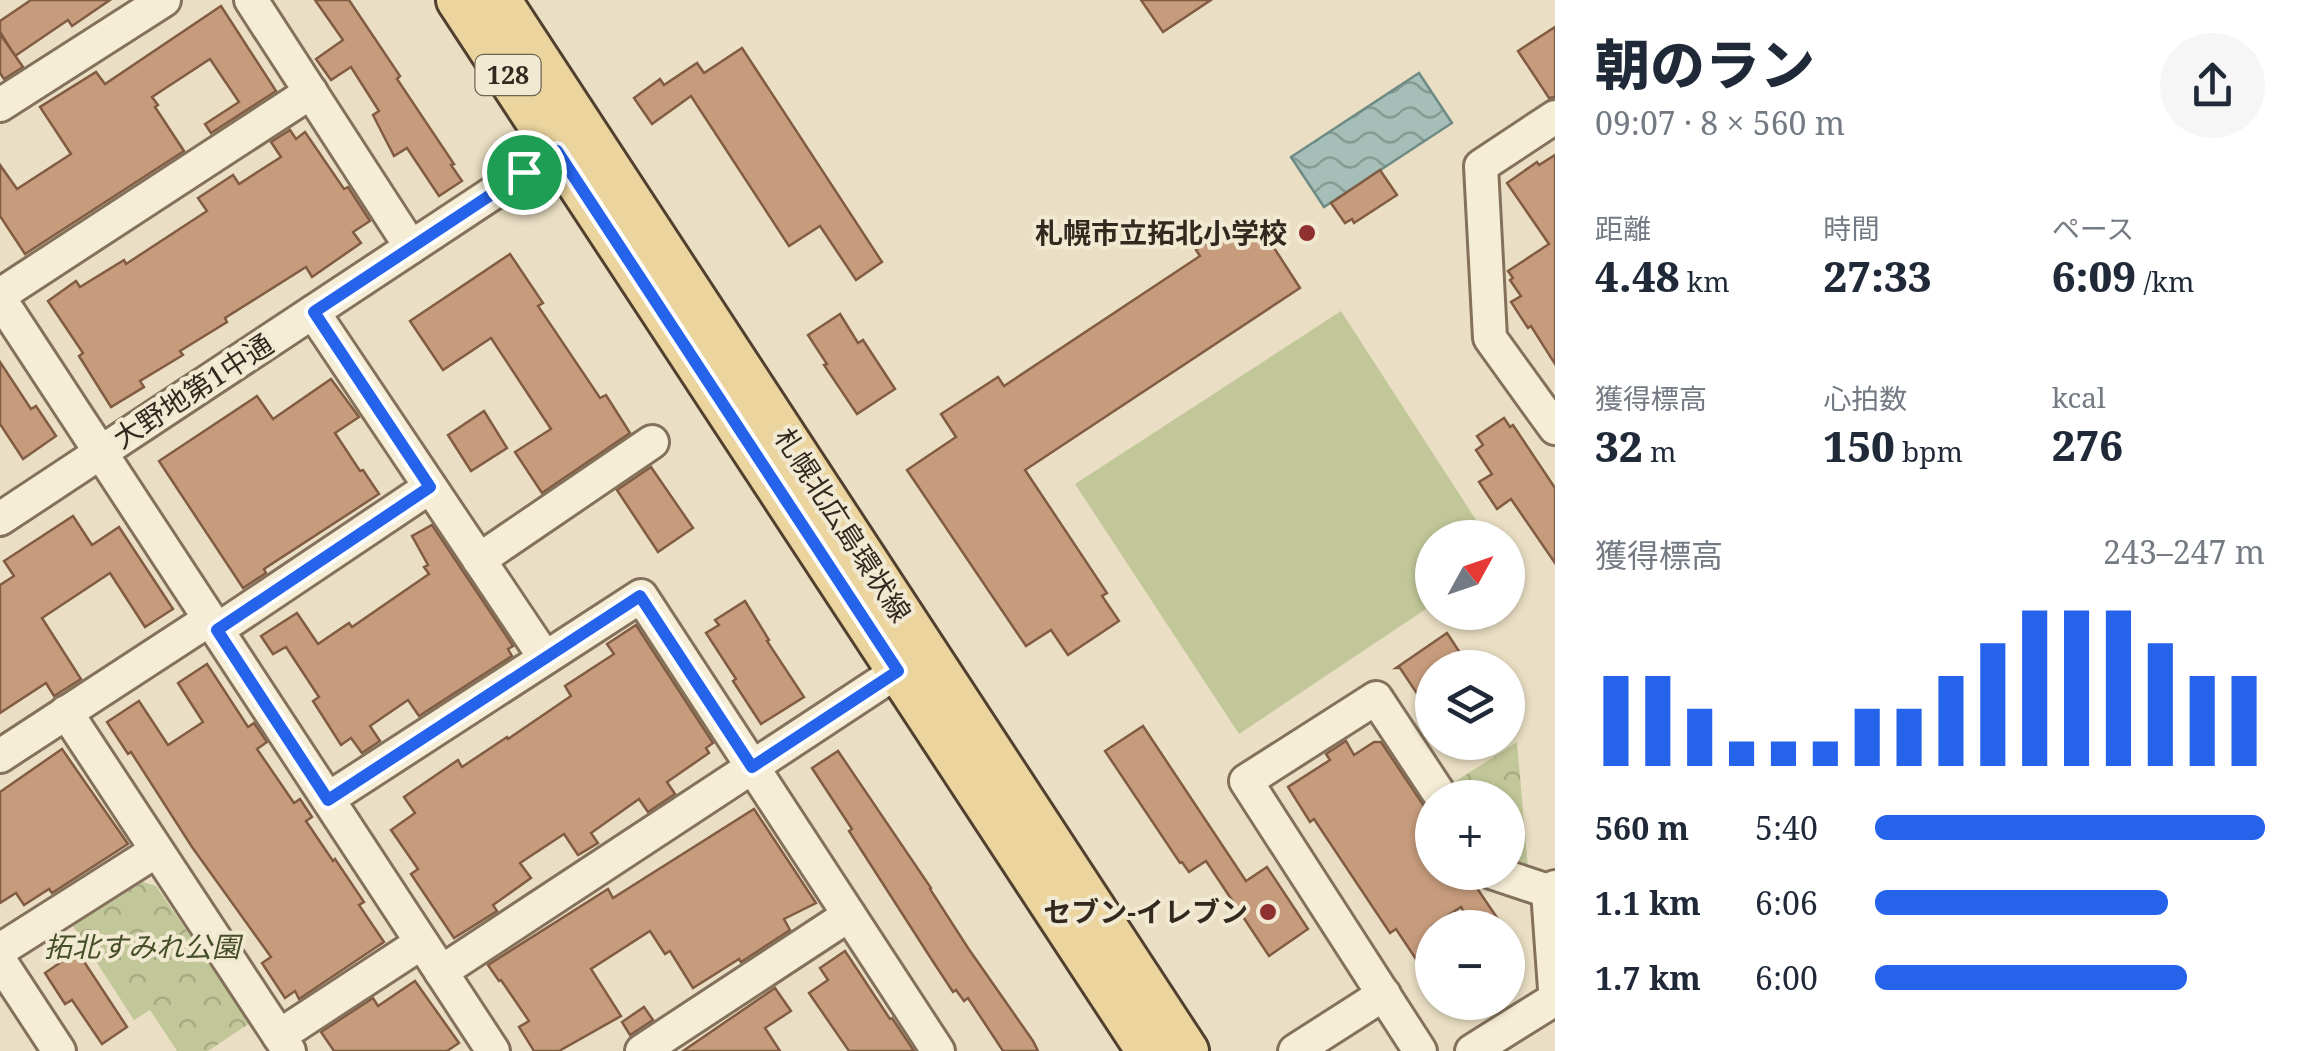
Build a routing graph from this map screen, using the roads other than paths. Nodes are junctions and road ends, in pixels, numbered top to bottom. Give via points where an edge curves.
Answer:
1 (164, 0) edge
2 (251, 0) edge
3 (458, 0) edge
4 (499, 0) edge
5 (311, 92) junction
6 (0, 104) edge
7 (1555, 116) edge
8 (572, 141) junction
9 (411, 247) junction
10 (0, 297) edge
11 (314, 312) junction
12 (1555, 428) edge
13 (652, 442) dead end
14 (101, 452) junction
15 (430, 487) junction
16 (0, 519) edge
17 (479, 560) junction
18 (213, 624) junction
19 (545, 658) junction
20 (898, 671) junction
21 (66, 712) junction
22 (0, 756) edge
23 (752, 767) junction
24 (1430, 780) edge
25 (328, 800) junction
26 (156, 851) junction
27 (1525, 881) edge
28 (1552, 889) edge
29 (849, 915) junction
30 (421, 943) junction
31 (0, 950) edge
32 (0, 961) edge
33 (441, 972) junction
34 (1555, 989) edge
35 (1384, 994) junction
36 (1555, 999) edge
37 (284, 1044) edge
38 (59, 1051) edge
39 (493, 1051) edge
40 (642, 1051) edge
41 (938, 1051) edge
42 (1148, 1051) edge
43 (1187, 1051) edge
44 (1295, 1051) edge
45 (1420, 1051) edge
46 (1472, 1051) edge

1 - 6 street
2 - 5 street
3 - 8 main road, 札幌北広島環状線 / 128
4 - 8 main road, 札幌北広島環状線 / 128
5 - 9 street
5 - 10 street
7 - 12 street via 1481,166 1490,338
8 - 9 street, 大野地第1中通
8 - 20 main road, 札幌北広島環状線 / 128
8 - 43 main road, 札幌北広島環状線 / 128
9 - 11 street, 大野地第1中通
10 - 14 street
11 - 14 street, 大野地第1中通
11 - 15 street
13 - 17 street
14 - 16 street, 大野地第1中通
14 - 18 street
15 - 17 street
15 - 18 street
17 - 19 street
18 - 21 street
18 - 25 street
19 - 23 street via 640,596
19 - 25 street
20 - 23 street
20 - 42 main road, 札幌北広島環状線 / 128
21 - 22 street
21 - 26 street
23 - 29 street
23 - 33 street
24 - 35 street via 1376,698 1246,781
25 - 30 street
26 - 31 street
26 - 37 street
27 - 28 street
28 - 34 street
29 - 40 street
29 - 41 street
30 - 33 street
30 - 37 street
32 - 38 street
33 - 39 street
35 - 44 street
35 - 45 street
36 - 46 street

